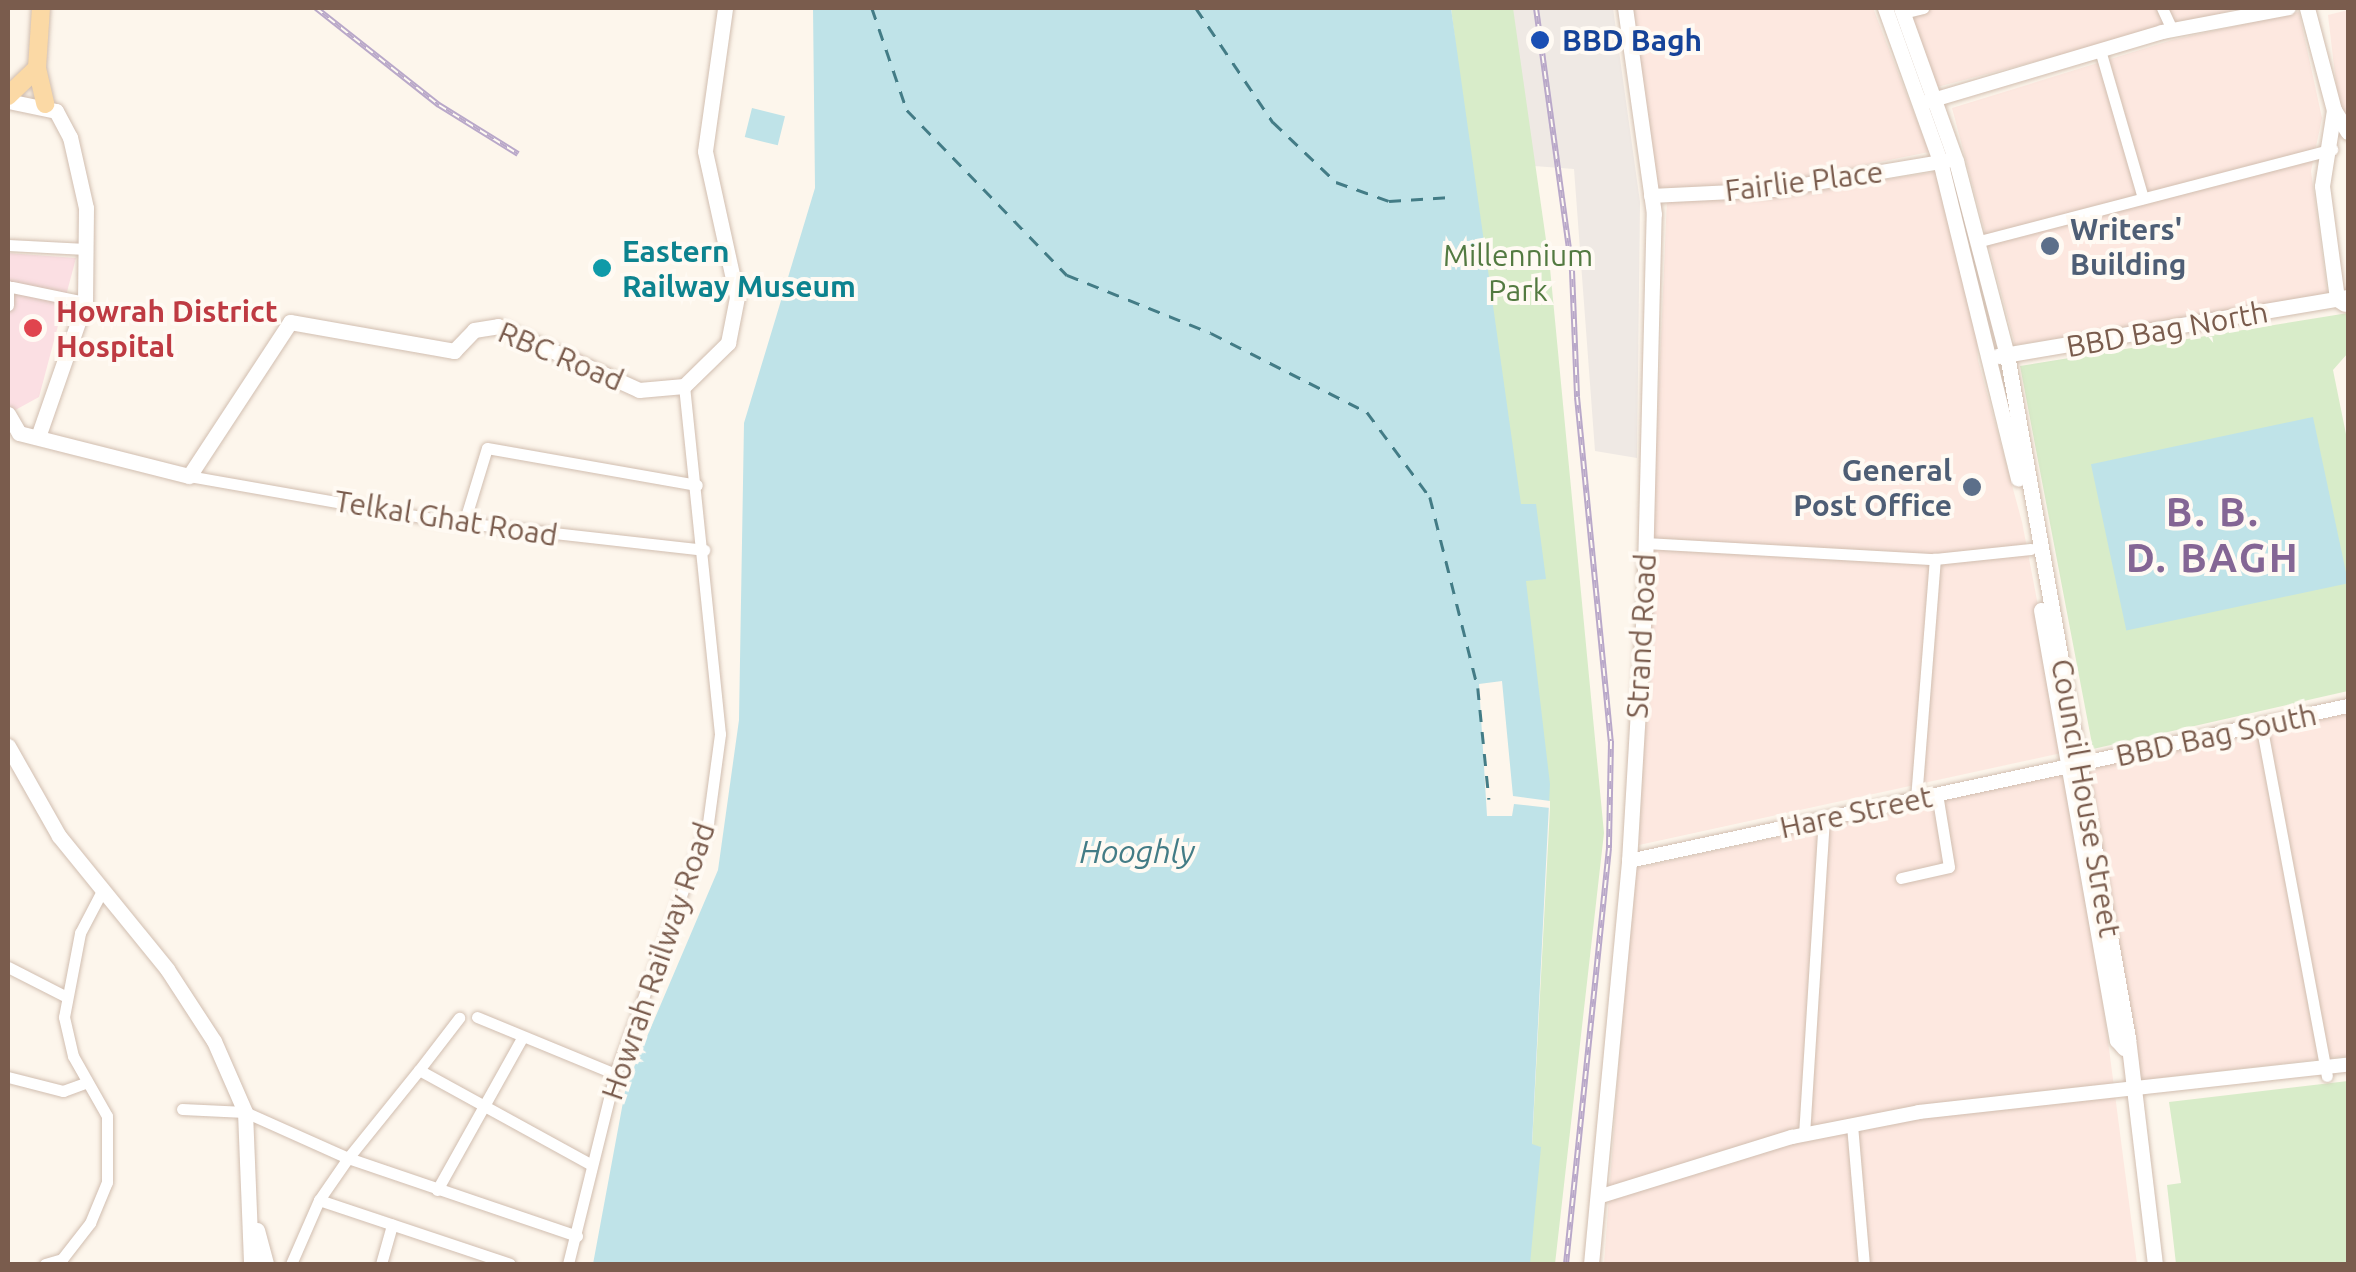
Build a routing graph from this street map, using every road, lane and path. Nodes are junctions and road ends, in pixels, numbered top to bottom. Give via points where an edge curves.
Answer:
1 (41, 8) edge
2 (725, 8) edge
3 (1625, 8) edge
4 (1885, 8) edge
5 (1922, 8) edge
6 (2162, 8) edge
7 (2288, 8) edge
8 (2307, 8) edge
9 (1902, 10) edge
10 (2172, 29) junction
11 (2100, 50) junction
12 (37, 68) junction
13 (8, 98) edge
14 (1924, 103) junction
15 (45, 104) junction
16 (2334, 110) junction
17 (2348, 132) edge
18 (2332, 149) junction
19 (1948, 161) junction
20 (1651, 196) junction
21 (2143, 198) junction
22 (1980, 241) junction
23 (8, 244) edge
24 (86, 249) junction
25 (10, 287) edge
26 (2345, 300) edge
27 (85, 302) junction
28 (8, 305) edge
29 (2007, 355) junction
30 (1984, 358) junction
31 (684, 386) junction
32 (8, 414) edge
33 (19, 433) junction
34 (38, 437) junction
35 (8, 446) edge
36 (176, 472) junction
37 (697, 485) junction
38 (464, 523) junction
39 (1645, 543) junction
40 (2034, 549) junction
41 (704, 550) junction
42 (1935, 559) junction
43 (2348, 706) edge
44 (2261, 724) junction
45 (8, 746) edge
46 (2076, 764) junction
47 (1937, 794) junction
48 (1916, 799) junction
49 (1824, 819) junction
50 (1629, 861) junction
51 (1901, 878) dead end
52 (102, 892) junction
53 (8, 967) edge
54 (65, 996) junction
55 (459, 1018) dead end
56 (477, 1018) dead end
57 (520, 1040) junction
58 (2348, 1065) edge
59 (419, 1070) junction
60 (2326, 1072) junction
61 (615, 1074) junction
62 (2348, 1074) edge
63 (8, 1078) edge
64 (84, 1083) junction
65 (2130, 1091) junction
66 (482, 1108) junction
67 (182, 1109) dead end
68 (245, 1112) junction
69 (1852, 1125) junction
70 (1804, 1134) junction
71 (348, 1158) junction
72 (592, 1165) junction
73 (437, 1190) junction
74 (1601, 1196) junction
75 (319, 1200) junction
76 (253, 1216) junction
77 (392, 1225) junction
78 (577, 1236) junction
79 (45, 1264) edge
80 (251, 1264) edge
81 (266, 1264) edge
82 (291, 1264) edge
83 (381, 1264) edge
84 (510, 1264) edge
85 (568, 1264) edge
86 (1591, 1264) edge
87 (1864, 1264) edge
88 (2154, 1264) edge

1 - 12 main road
2 - 31 main road via 705,150 737,297 728,343
3 - 20 main road, Strand Road
4 - 14 main road
5 - 9 street
6 - 10 street
7 - 10 street
8 - 16 main road
9 - 14 main road
10 - 11 street
11 - 14 street
11 - 21 street
12 - 13 main road
12 - 15 main road
13 - 15 main road
14 - 19 main road
15 - 24 main road via 70,137 86,208
16 - 17 main road
16 - 18 main road
18 - 21 street
18 - 26 main road via 2322,186
19 - 20 street, Fairlie Place via 1774,190
19 - 22 main road
19 - 30 main road
20 - 39 main road, Strand Road
21 - 22 street
22 - 29 main road
23 - 24 street
24 - 27 main road
25 - 27 street
25 - 28 street
26 - 29 main road, BBD Bag North
27 - 34 main road
29 - 30 main road, BBD Bag North
29 - 40 main road
30 - 40 main road
31 - 36 main road, RBC Road via 640,390 498,326 474,330 454,351 290,322
31 - 37 street, Howrah Railway Road
32 - 33 main road
33 - 34 main road
33 - 35 main road
34 - 36 main road
36 - 38 street, Telkal Ghat Road
37 - 38 street via 487,448
37 - 41 street, Howrah Railway Road
38 - 41 street, Telkal Ghat Road
39 - 42 street
39 - 50 main road, Strand Road
40 - 42 street
40 - 46 main road, Council House Street
41 - 61 street, Howrah Railway Road via 720,695 708,823
42 - 48 street
43 - 44 street, BBD Bag South
44 - 46 street, BBD Bag South
44 - 60 street
45 - 52 main road via 59,836
46 - 47 street, Hare Street
46 - 65 main road, Council House Street
47 - 48 street, Hare Street
47 - 51 street via 1948,867
48 - 49 street, Hare Street
49 - 50 street, Hare Street
49 - 70 street
50 - 74 main road, Strand Road
52 - 54 street via 80,933
52 - 68 main road via 196,1008
53 - 54 street
54 - 64 street via 68,1036
55 - 59 street
56 - 57 street
57 - 61 street
57 - 66 street
58 - 60 street
59 - 66 street
59 - 71 street
60 - 62 street
60 - 65 street
61 - 72 street, Howrah Railway Road
63 - 64 street via 63,1091
64 - 79 street via 107,1116 107,1182 90,1223 62,1259
65 - 69 street
65 - 88 main road, Council House Street
66 - 72 street
66 - 73 street
67 - 68 street
68 - 71 street
68 - 76 main road
69 - 70 street
69 - 87 street
70 - 74 street
71 - 73 street
71 - 75 street
72 - 78 street, Howrah Railway Road
73 - 78 street
74 - 86 main road, Strand Road
75 - 77 street
75 - 82 street
76 - 80 main road
76 - 81 main road
77 - 83 street
77 - 84 street
78 - 85 street, Howrah Railway Road

